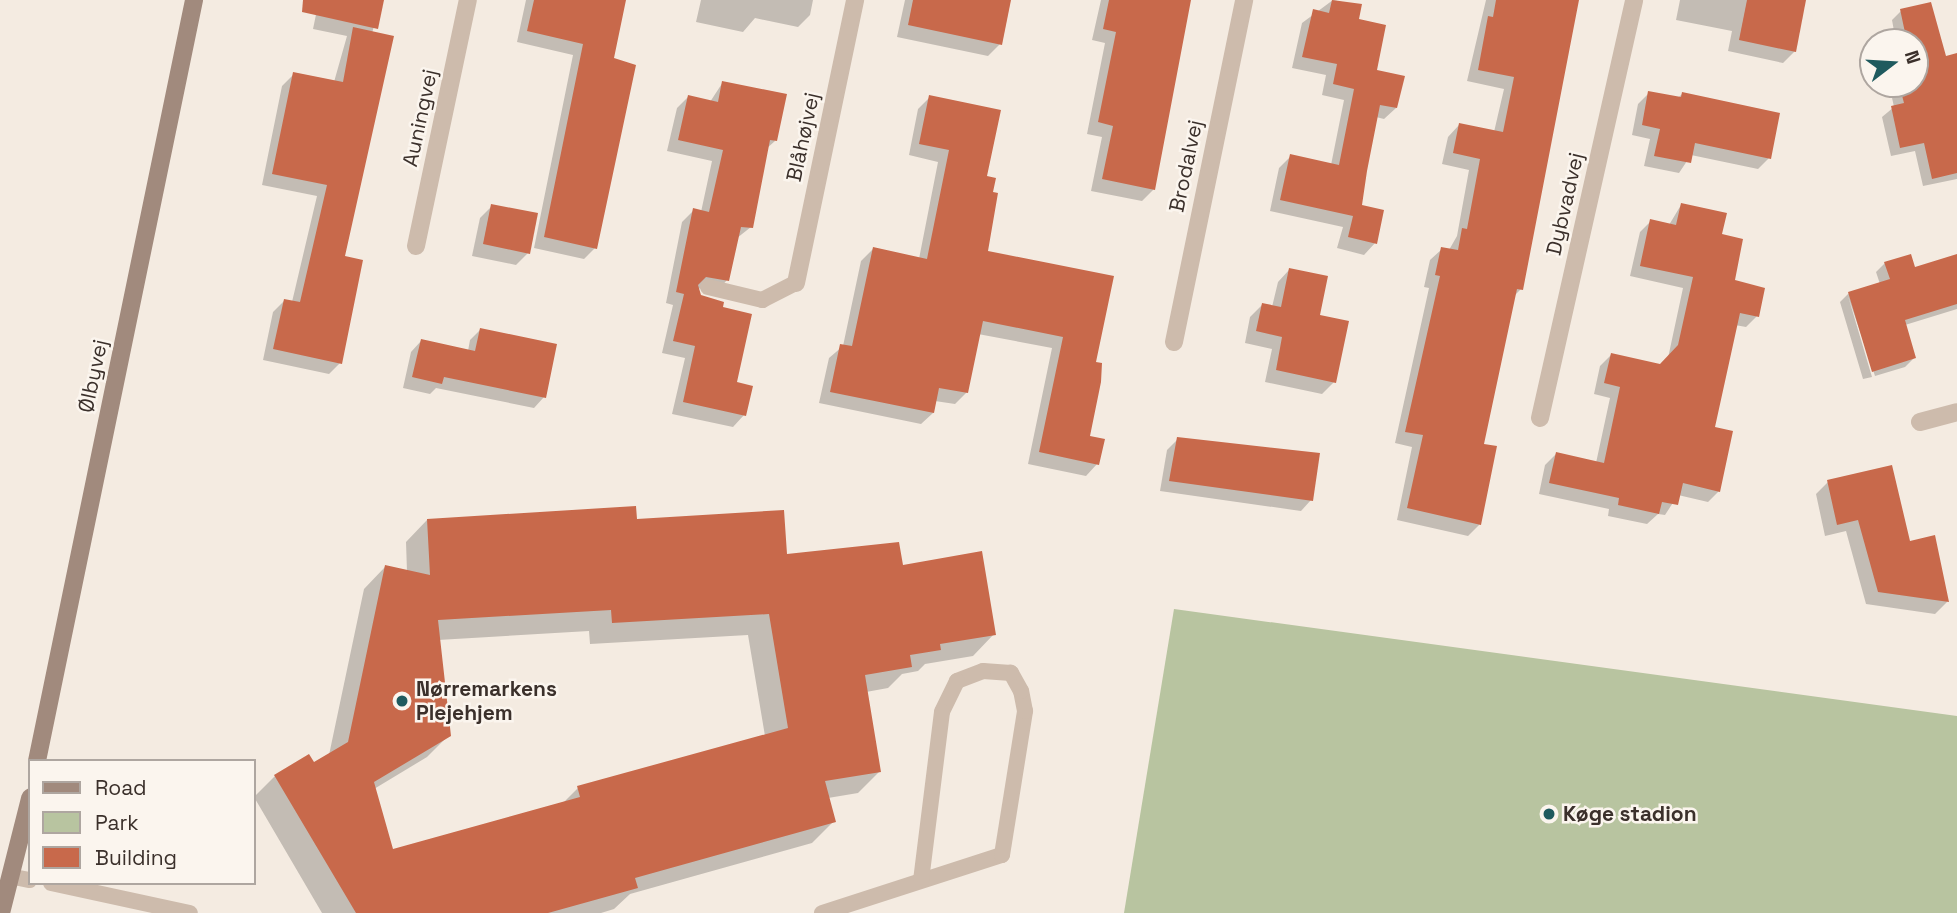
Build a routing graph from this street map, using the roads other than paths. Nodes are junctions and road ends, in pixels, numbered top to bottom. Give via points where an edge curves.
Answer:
1 (194, 0) edge
2 (468, 0) edge
3 (855, 0) edge
4 (1244, 0) edge
5 (1634, 0) edge
6 (416, 246) dead end
7 (796, 283) joint
8 (708, 286) dead end
9 (1174, 342) dead end
10 (1957, 412) edge
11 (1540, 418) dead end
12 (1920, 422) dead end
13 (37, 759) edge
14 (28, 818) edge
15 (22, 878) edge
16 (921, 880) junction
17 (60, 885) edge
18 (1, 913) edge
19 (190, 913) edge
20 (822, 913) edge

1 - 13 street, Ølbyvej
2 - 6 street, Auningvej
3 - 7 street, Blåhøjvej
4 - 9 street, Brodalvej
5 - 11 street, Dybvadvej
7 - 8 lane via 762,300
10 - 12 street
14 - 15 street
15 - 18 street
16 - 16 lane via 942,712 957,681 983,671 1011,673 1025,712 1002,855
16 - 20 lane
17 - 19 lane

